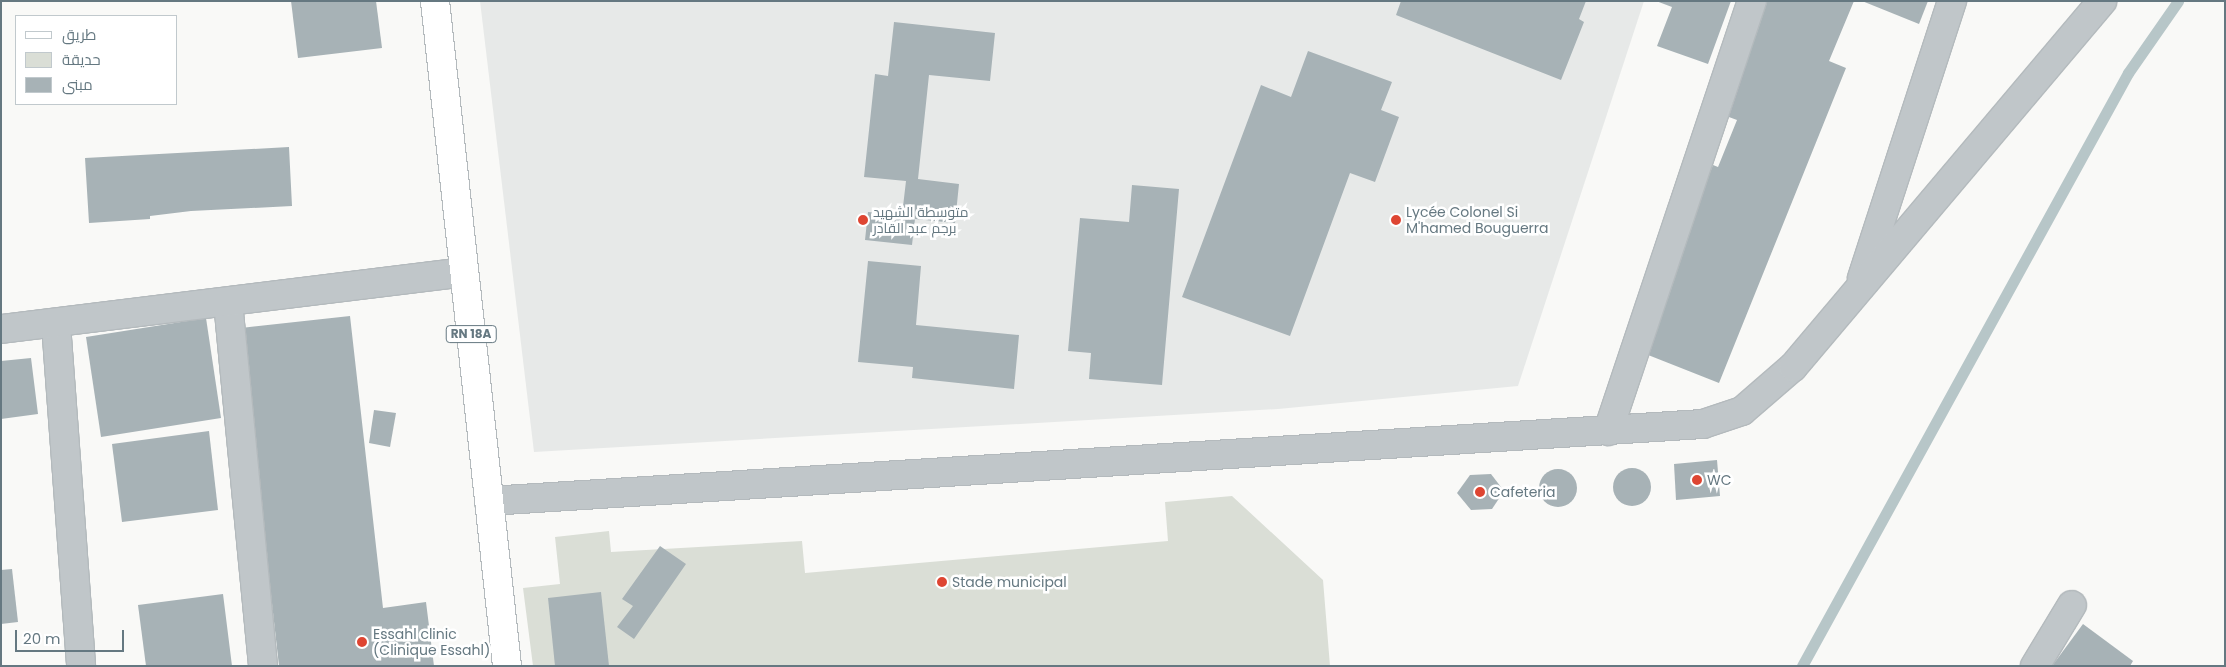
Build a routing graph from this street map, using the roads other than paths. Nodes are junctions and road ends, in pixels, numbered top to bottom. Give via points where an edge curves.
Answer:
1 (434, 1) edge
2 (1752, 1) edge
3 (1952, 1) edge
4 (2102, 1) edge
5 (464, 272) junction
6 (1857, 292) junction
7 (228, 302) junction
8 (56, 324) junction
9 (1, 329) edge
10 (1608, 431) junction
11 (489, 501) junction
12 (2072, 605) dead end
13 (81, 666) edge
14 (263, 666) edge
15 (507, 666) edge
16 (2035, 666) edge

1 - 5 main road, RN 18A
2 - 10 street
3 - 6 street
4 - 6 street
5 - 7 street
5 - 11 main road, RN 18A
6 - 10 street via 1793,367 1742,411 1702,424
7 - 8 street
7 - 14 street
8 - 9 street
8 - 13 street
10 - 11 street
11 - 15 main road, RN 18A
12 - 16 street

